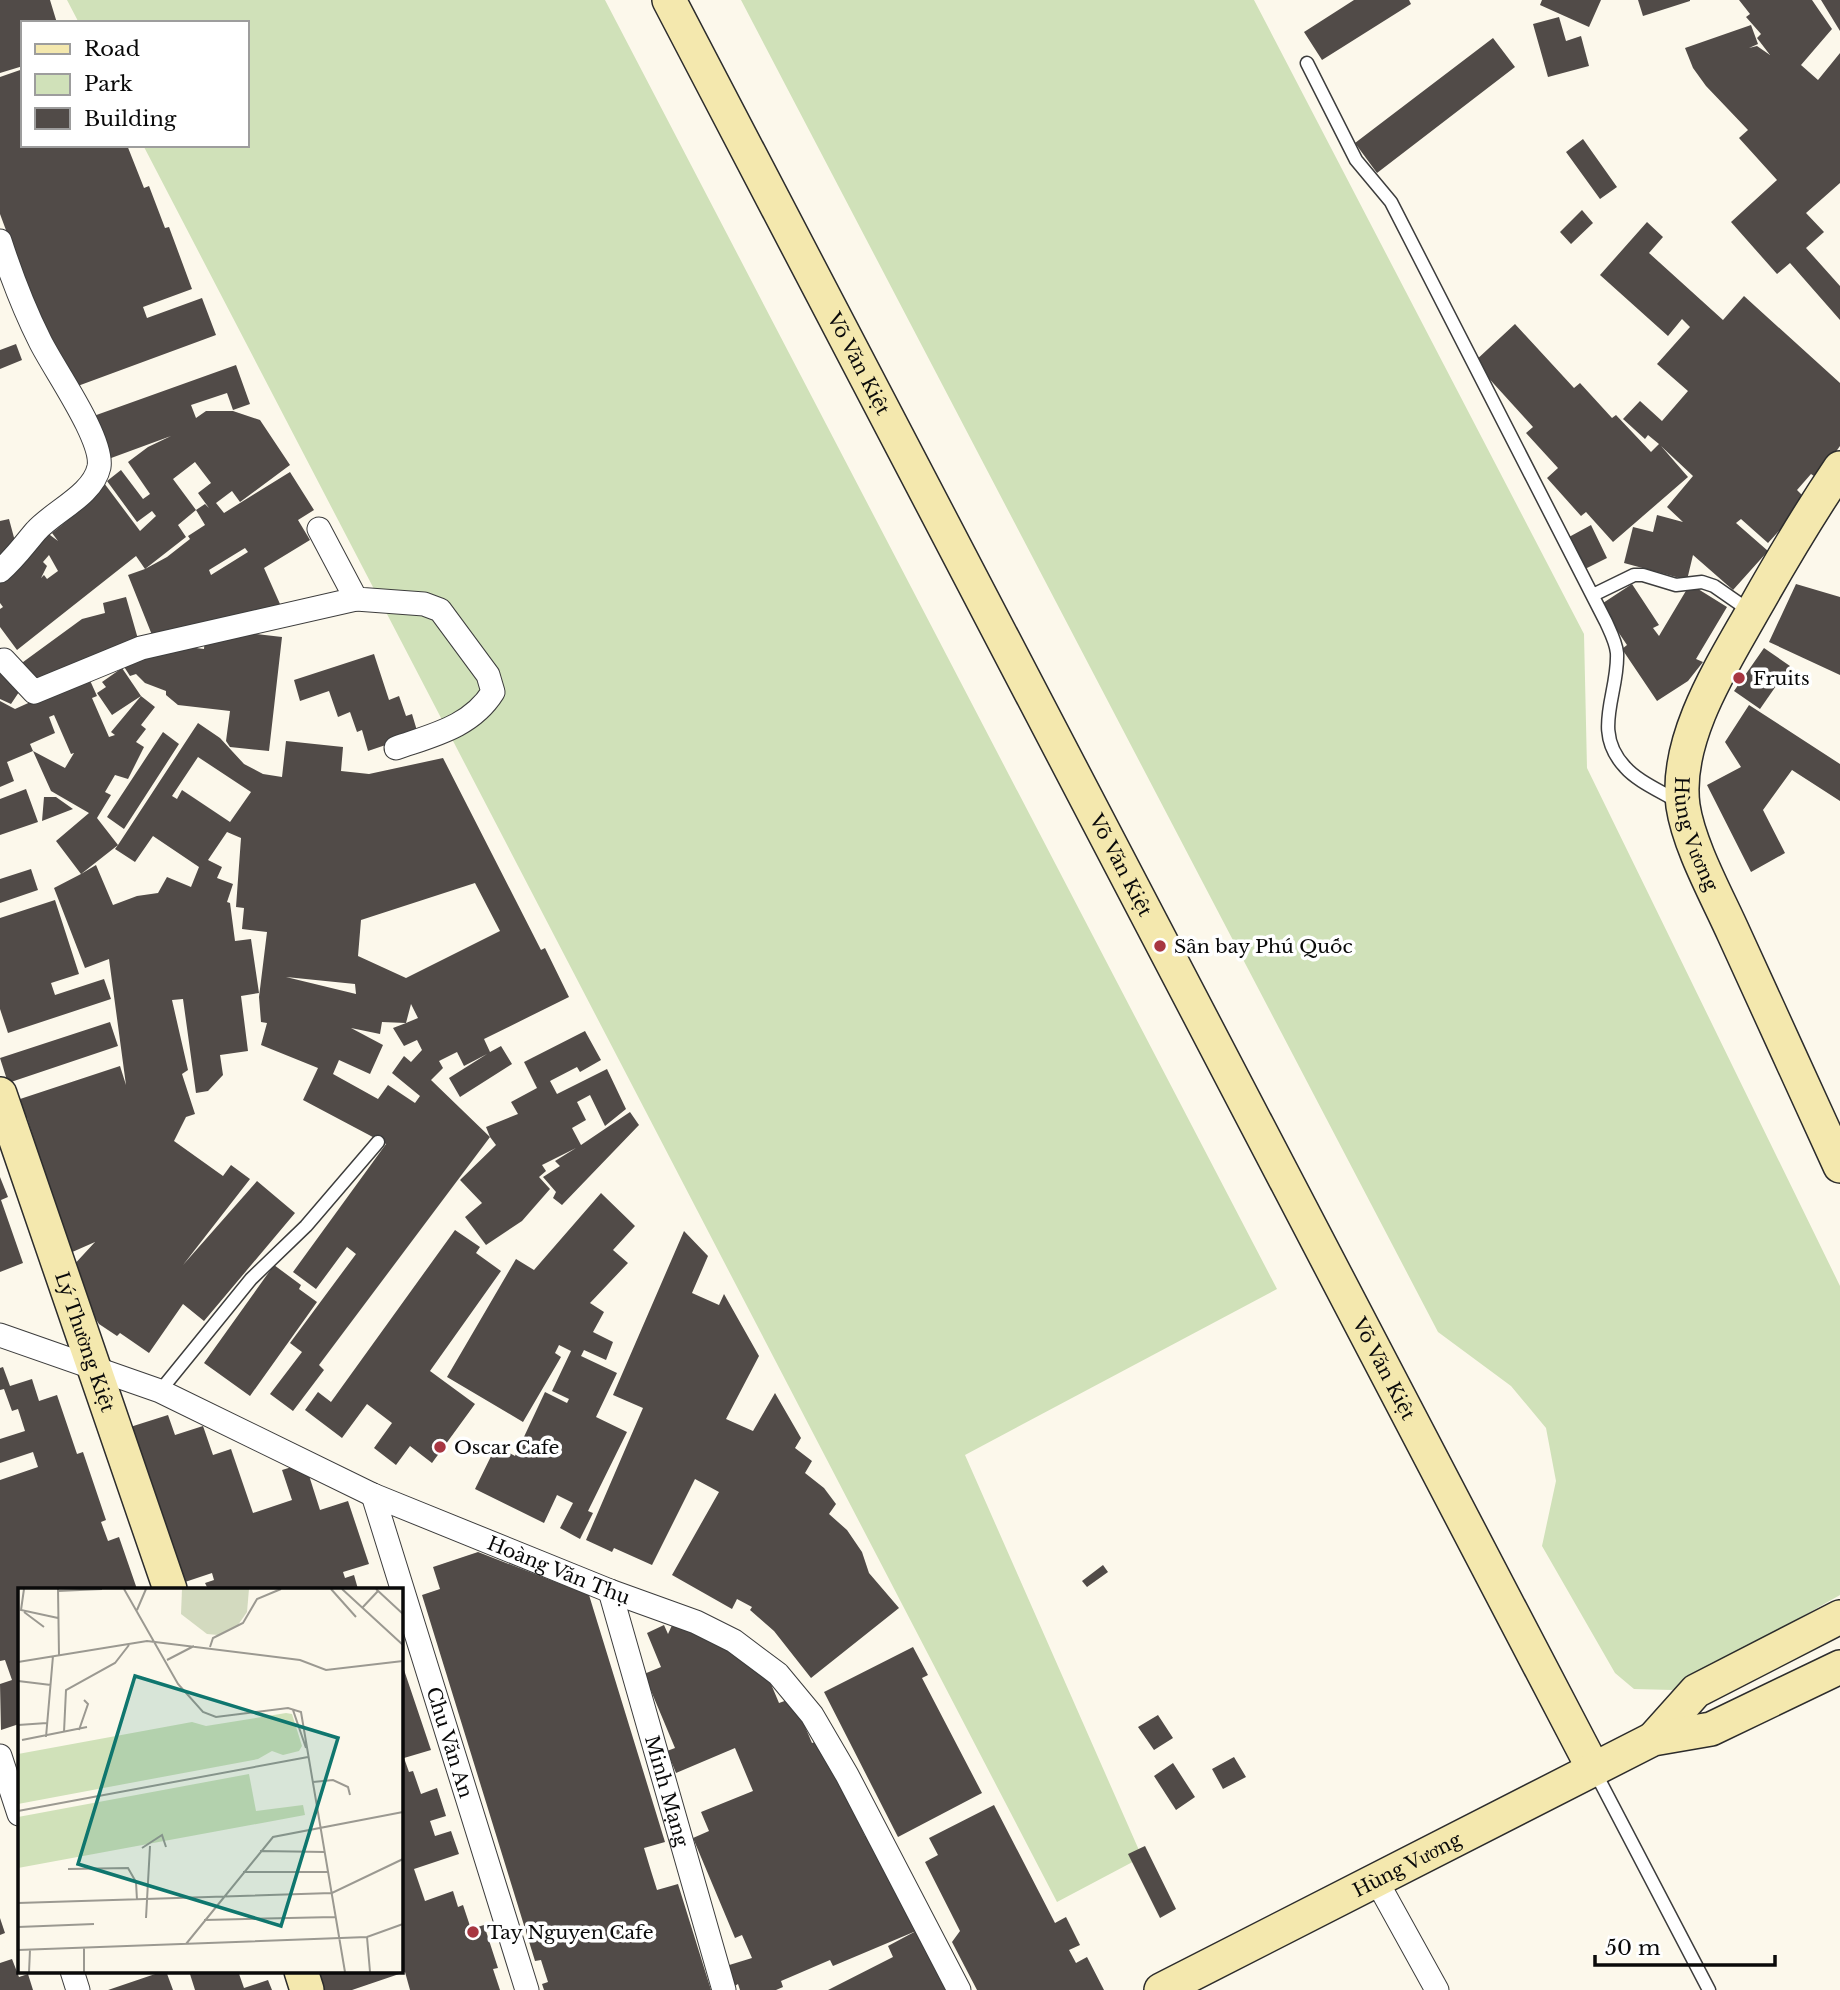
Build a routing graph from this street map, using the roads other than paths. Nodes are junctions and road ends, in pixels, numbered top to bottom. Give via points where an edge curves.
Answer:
1 (669, 0) edge
2 (1307, 63) dead end
3 (0, 242) edge
4 (1840, 468) edge
5 (319, 528) dead end
6 (0, 571) edge
7 (1593, 595) junction
8 (356, 599) junction
9 (1753, 612) junction
10 (0, 662) edge
11 (396, 748) dead end
12 (1683, 805) junction
13 (0, 1094) edge
14 (378, 1142) dead end
15 (1840, 1166) edge
16 (0, 1335) edge
17 (94, 1367) junction
18 (160, 1391) junction
19 (373, 1494) junction
20 (170, 1588) edge
21 (610, 1591) junction
22 (1840, 1617) edge
23 (1840, 1667) edge
24 (1653, 1739) junction
25 (0, 1756) edge
26 (1593, 1768) junction
27 (18, 1811) edge
28 (1375, 1878) junction
29 (72, 1972) edge
30 (301, 1972) edge
31 (78, 1990) edge
32 (307, 1990) edge
33 (527, 1990) edge
34 (724, 1990) edge
35 (959, 1990) edge
36 (1161, 1990) edge
37 (1437, 1990) edge
38 (1709, 1990) edge

1 - 26 street, Võ Văn Kiệt
2 - 7 lane via 1356,160 1391,202
3 - 6 street via 40,341 87,424 99,466 81,494 36,531
4 - 9 street, Hùng Vương
5 - 8 street
7 - 9 lane via 1643,575 1676,584 1714,586
7 - 12 lane via 1617,653 1607,711 1612,748 1625,768
8 - 10 street via 141,648 34,692 4,660
8 - 11 street via 424,604 440,610 488,675 493,692 464,723
9 - 12 street, Hùng Vương via 1701,708 1686,759
12 - 15 street, Hùng Vương via 1727,918
13 - 17 street, Lý Thường Kiệt
14 - 18 lane via 306,1226 251,1279
16 - 17 street, Hoàng Văn Thụ
17 - 18 street, Hoàng Văn Thụ
17 - 20 street, Lý Thường Kiệt
18 - 19 street, Hoàng Văn Thụ
19 - 21 street, Hoàng Văn Thụ
19 - 33 street, Chu Văn An
21 - 34 street, Minh Mạng
21 - 35 street, Hoàng Văn Thụ via 696,1622 734,1641 778,1674 812,1715 847,1776
22 - 24 street, Hùng Vương via 1696,1691
23 - 24 street, Hùng Vương via 1711,1729
24 - 26 street, Hùng Vương
25 - 27 street
26 - 28 street, Hùng Vương
26 - 38 lane
28 - 36 street, Hùng Vương
28 - 37 street
29 - 31 street
30 - 32 street

